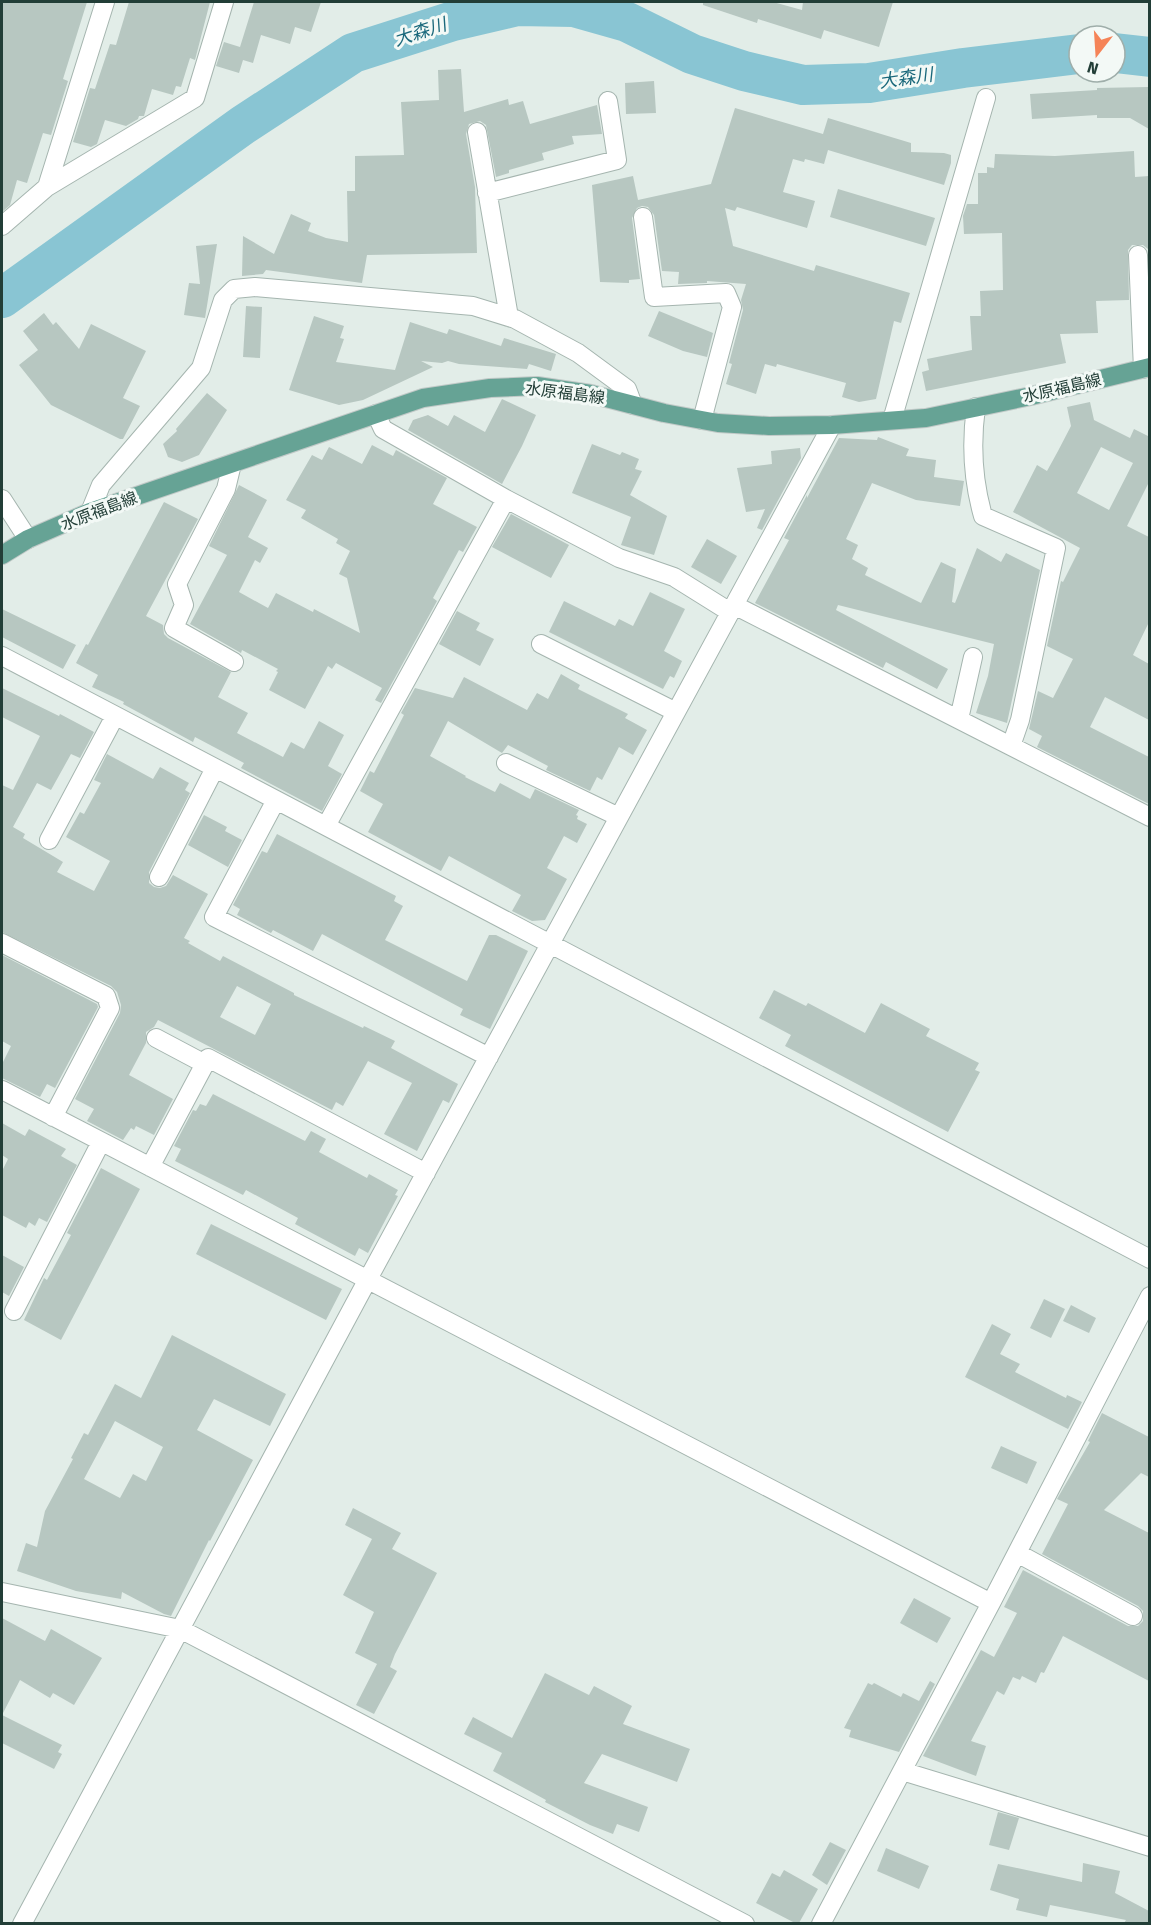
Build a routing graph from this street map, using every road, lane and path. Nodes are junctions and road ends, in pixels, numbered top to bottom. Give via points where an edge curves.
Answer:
1 (105, 2) edge
2 (224, 2) edge
3 (986, 99) dead end
4 (608, 101) dead end
5 (477, 132) dead end
6 (47, 187) junction
7 (488, 192) junction
8 (643, 217) dead end
9 (2, 226) edge
10 (1138, 255) dead end
11 (509, 317) junction
12 (1146, 368) edge
13 (633, 405) junction
14 (976, 407) junction
15 (376, 414) junction
16 (702, 420) junction
17 (892, 420) junction
18 (832, 425) junction
19 (232, 464) junction
20 (2, 499) edge
21 (506, 499) junction
22 (90, 512) junction
23 (28, 539) junction
24 (2, 555) edge
25 (732, 608) junction
26 (541, 644) dead end
27 (2, 656) edge
28 (973, 657) dead end
29 (234, 662) dead end
30 (676, 712) junction
31 (115, 716) junction
32 (959, 719) junction
33 (1011, 746) junction
34 (506, 763) dead end
35 (215, 768) junction
36 (276, 800) junction
37 (620, 817) junction
38 (1149, 817) edge
39 (326, 826) junction
40 (49, 840) dead end
41 (159, 877) dead end
42 (2, 943) edge
43 (551, 944) junction
44 (156, 1038) dead end
45 (489, 1058) junction
46 (204, 1064) junction
47 (2, 1090) edge
48 (53, 1117) junction
49 (101, 1142) junction
50 (150, 1167) junction
51 (426, 1173) junction
52 (1149, 1259) edge
53 (368, 1279) junction
54 (1149, 1296) edge
55 (14, 1311) dead end
56 (1017, 1553) junction
57 (2, 1592) edge
58 (991, 1603) junction
59 (1133, 1616) dead end
60 (180, 1629) junction
61 (902, 1771) junction
62 (1149, 1847) edge
63 (22, 1923) edge
64 (746, 1923) edge
65 (821, 1923) edge

1 - 6 street
2 - 6 street via 195,98
3 - 17 street
4 - 7 street via 617,160
5 - 7 street
6 - 9 street
7 - 11 street
8 - 16 street via 654,297 726,293 732,307
10 - 12 street
11 - 13 street via 578,352 627,389
11 - 22 street via 473,306 255,287 234,289 223,300 201,368 101,484
12 - 14 main road, 水原福島線
13 - 15 main road, 水原福島線 via 537,386 423,398
13 - 16 main road, 水原福島線
14 - 17 main road, 水原福島線 via 926,418
14 - 33 street via 972,435 983,516 1056,548 1020,720
15 - 19 main road, 水原福島線
15 - 21 street via 383,429
16 - 18 main road, 水原福島線 via 769,426
17 - 18 main road, 水原福島線
18 - 25 street
19 - 22 main road, 水原福島線
19 - 29 street via 226,489 177,584 184,605 174,628
20 - 23 street
21 - 25 street via 619,558 674,577
21 - 39 street
22 - 23 main road, 水原福島線
23 - 24 main road, 水原福島線
25 - 30 street
25 - 32 street
26 - 30 street
27 - 31 street
28 - 32 street
30 - 37 street
31 - 35 street
31 - 40 street
32 - 33 street
33 - 38 street
34 - 37 street
35 - 36 street
35 - 41 street
36 - 39 street
36 - 45 street via 214,917
37 - 43 street
39 - 43 street
42 - 48 street via 106,996 110,1008
43 - 45 street
43 - 52 street
44 - 46 street
45 - 51 street
46 - 50 street
46 - 51 street via 208,1058
47 - 48 street
48 - 49 street
49 - 50 street
49 - 55 street
50 - 53 street
51 - 53 street
53 - 58 street
53 - 60 street
54 - 56 street
56 - 58 street
56 - 59 street
57 - 60 street
58 - 61 street
60 - 63 street
60 - 64 street
61 - 62 street
61 - 65 street

